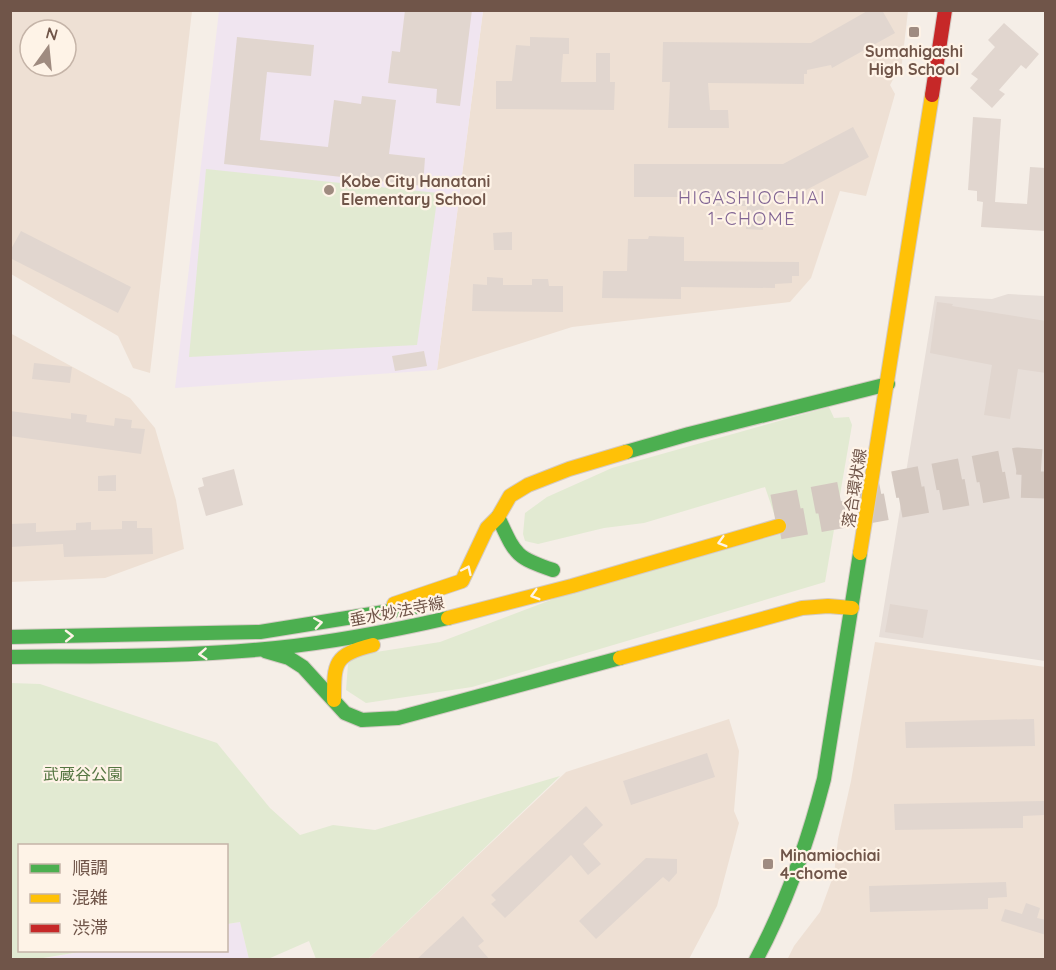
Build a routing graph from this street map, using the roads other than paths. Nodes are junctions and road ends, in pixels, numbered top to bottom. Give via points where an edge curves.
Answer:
1 (945, 10) edge
2 (888, 384) junction
3 (498, 517) junction
4 (778, 526) tunnel mouth
5 (531, 577) dead end
6 (452, 598) dead end
7 (852, 608) junction
8 (465, 614) junction
9 (358, 616) junction
10 (10, 637) edge
11 (261, 650) junction
12 (10, 657) edge
13 (334, 700) junction
14 (756, 960) edge

1 - 2 street, 落合環状線
2 - 3 street via 569,469 516,492
2 - 7 street, 落合環状線
3 - 5 street via 513,549 527,561 559,568
9 -> 3 street via 462,581 487,528
4 -> 8 street, 垂水妙法寺線
6 - 9 street, 垂水妙法寺線
7 - 13 street via 802,608 398,718 353,717
7 - 14 street, 落合環状線 via 814,822
8 - 11 street, 垂水妙法寺線 via 361,636
8 - 13 street via 390,641 346,651 335,669
10 -> 9 street, 垂水妙法寺線 via 260,632
11 -> 12 street, 垂水妙法寺線
11 - 13 street via 296,662

